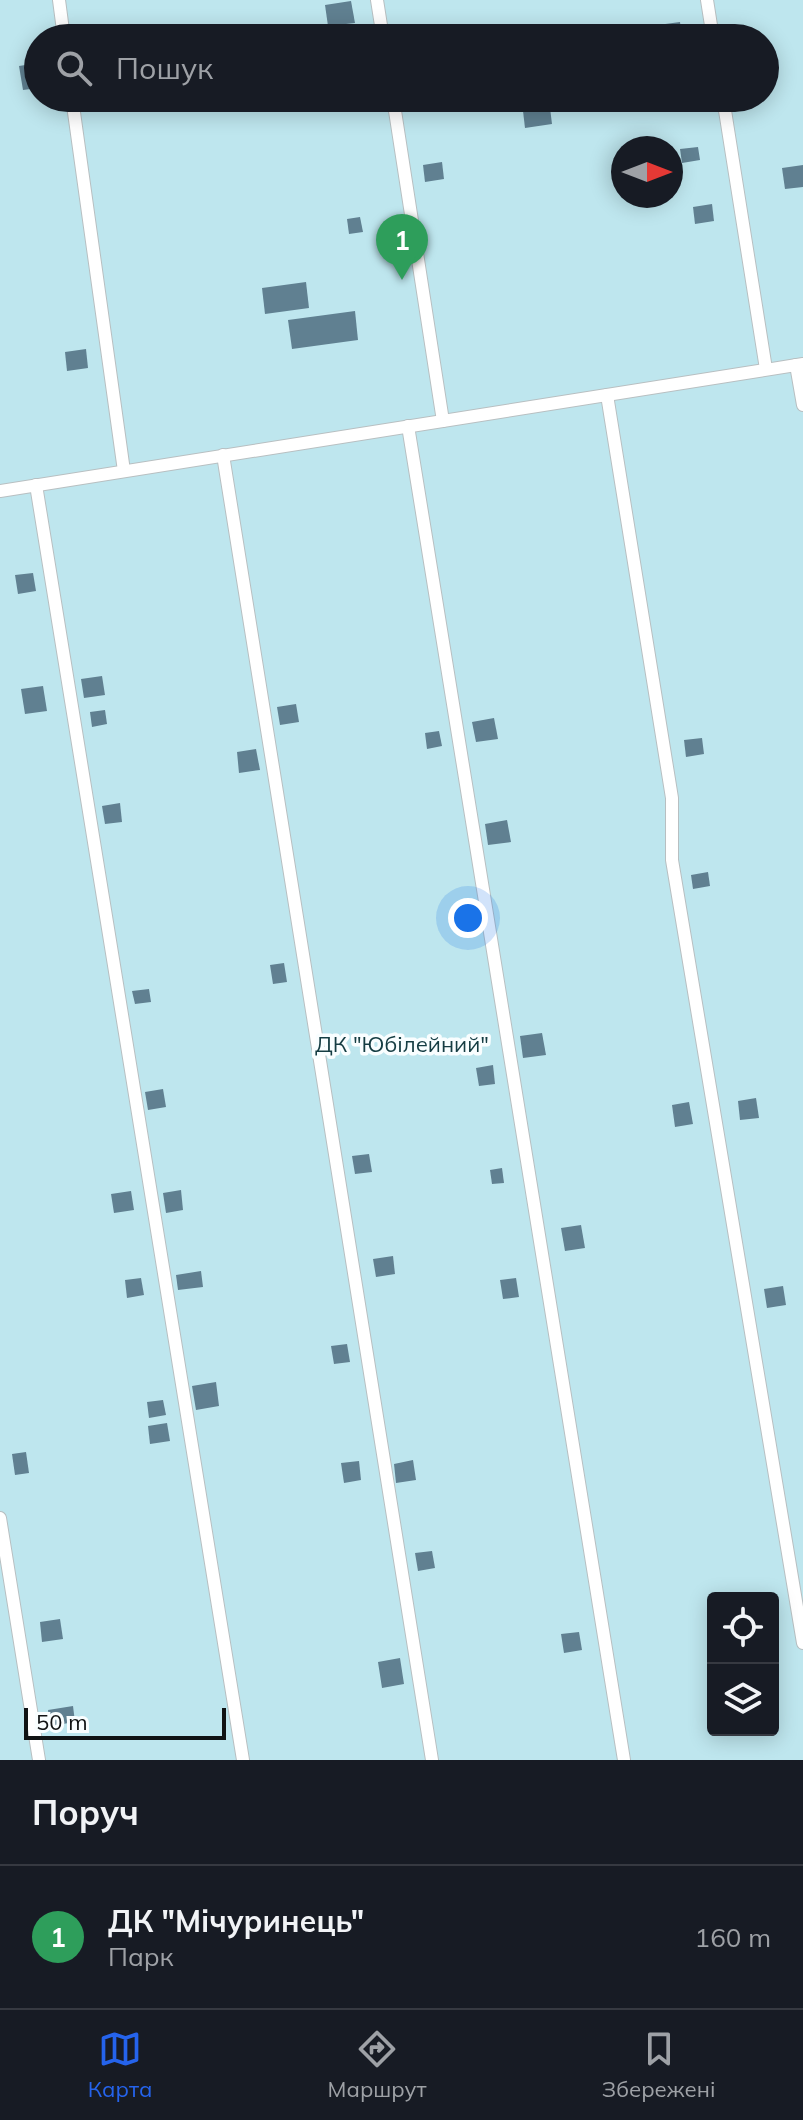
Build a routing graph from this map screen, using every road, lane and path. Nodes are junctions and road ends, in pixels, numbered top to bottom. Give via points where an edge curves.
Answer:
1 (59, 0) edge
2 (377, 0) edge
3 (707, 0) edge
4 (62, 24) edge
5 (381, 24) edge
6 (711, 24) edge
7 (74, 112) edge
8 (395, 112) edge
9 (725, 112) edge
10 (800, 364) edge
11 (766, 369) junction
12 (607, 395) junction
13 (803, 405) edge
14 (443, 421) junction
15 (408, 426) junction
16 (223, 455) junction
17 (124, 471) junction
18 (36, 485) junction
19 (0, 491) edge
20 (0, 1518) edge
21 (803, 1643) edge
22 (39, 1760) edge
23 (243, 1760) edge
24 (432, 1760) edge
25 (624, 1760) edge

1 - 4 lane
2 - 5 lane
3 - 6 lane
7 - 17 lane
8 - 14 lane
9 - 11 lane
10 - 11 lane
10 - 13 lane
11 - 12 lane
12 - 14 lane
12 - 21 lane via 672,798 672,860
14 - 15 lane
15 - 16 lane
15 - 25 lane
16 - 17 lane
16 - 24 lane
17 - 18 lane
18 - 19 lane
18 - 23 lane
20 - 22 lane

